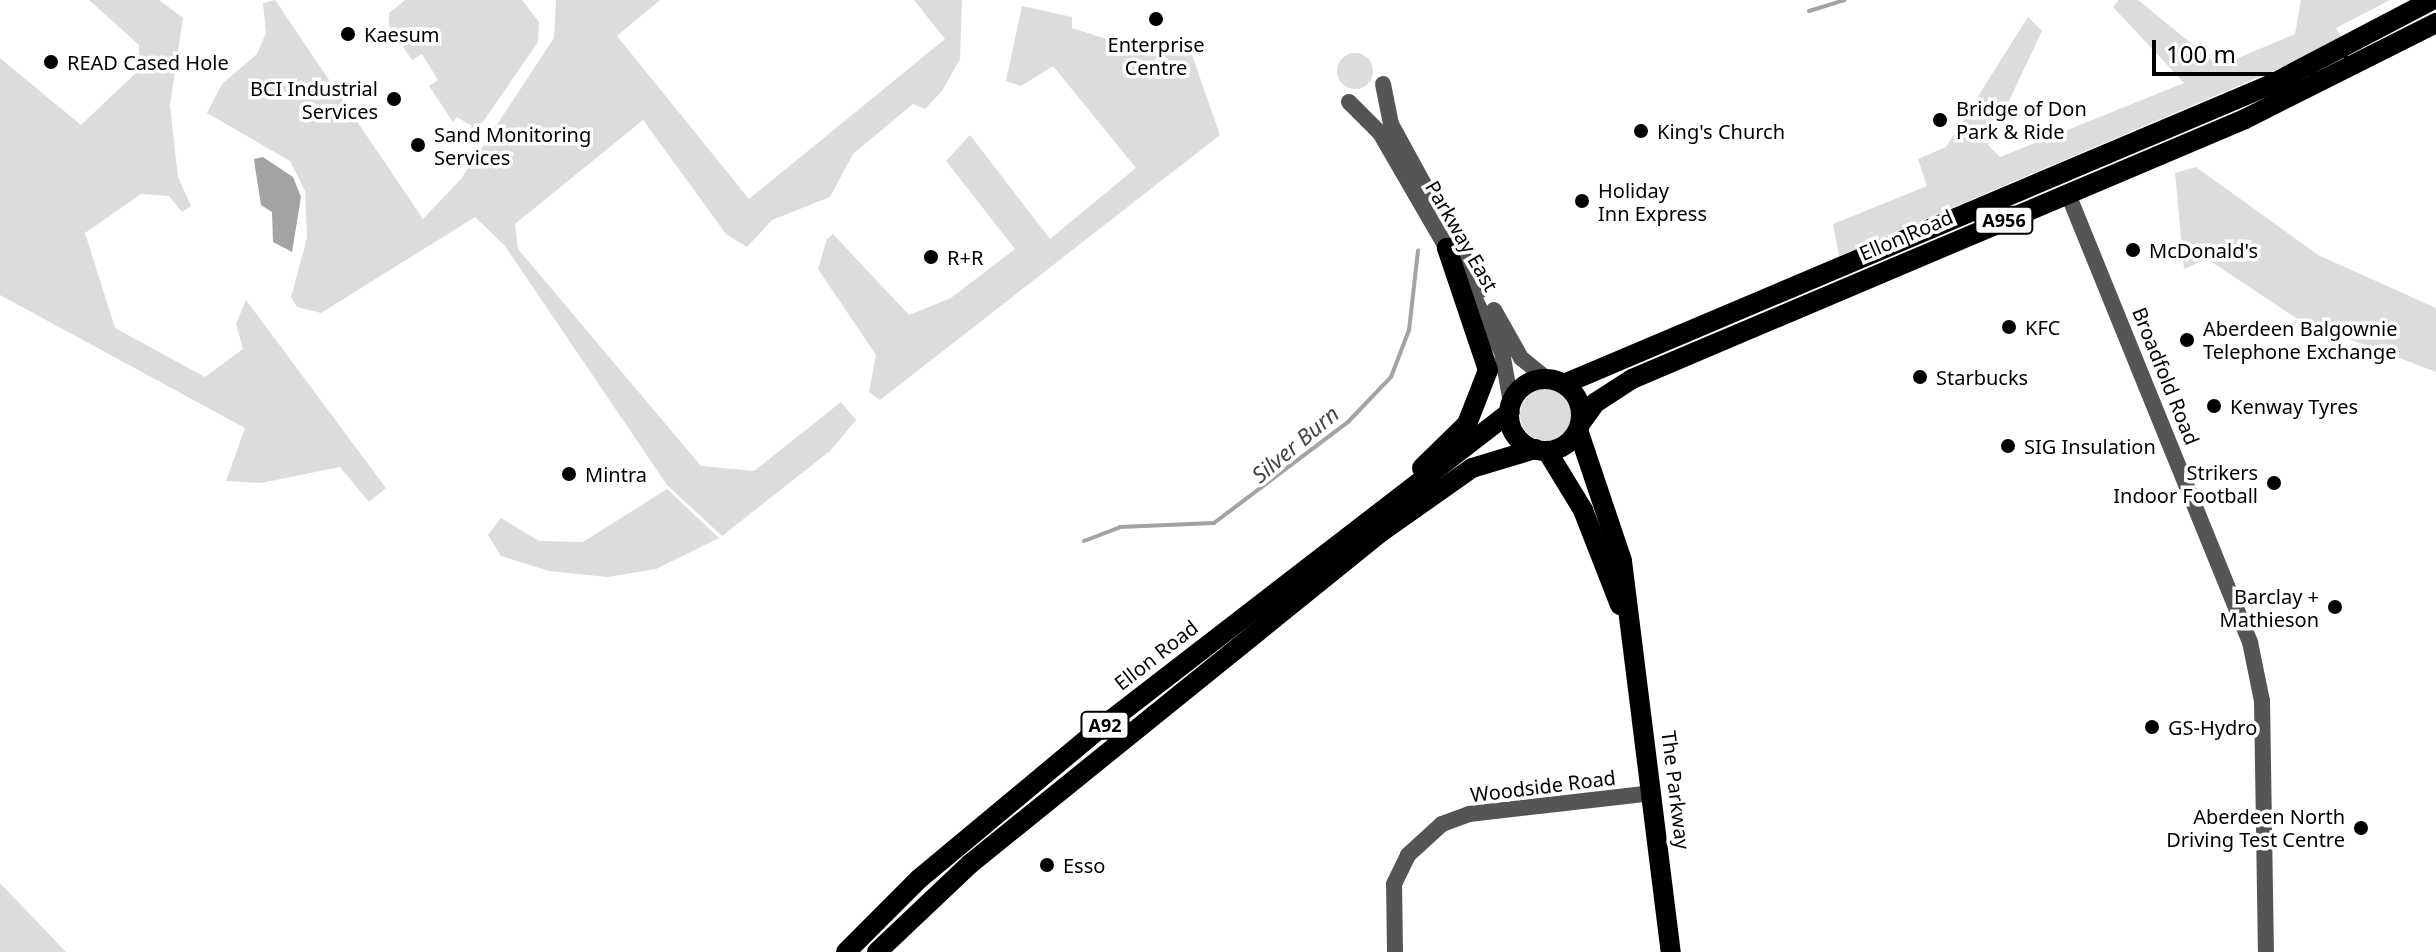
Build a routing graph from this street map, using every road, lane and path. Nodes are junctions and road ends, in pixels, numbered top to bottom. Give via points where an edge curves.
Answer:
1 (2432, 0) edge
2 (2436, 23) edge
3 (1383, 84) dead end
4 (1349, 102) dead end
5 (2068, 194) junction
6 (1447, 248) junction
7 (1555, 382) junction
8 (1510, 408) junction
9 (1579, 427) junction
10 (1541, 450) junction
11 (1375, 512) junction
12 (1631, 635) junction
13 (1653, 793) junction
14 (846, 952) edge
15 (877, 952) edge
16 (1395, 952) edge
17 (1671, 952) edge
18 (2266, 952) edge

1 - 7 main road, Ellon Road / A956 via 2272,84
2 - 5 main road, Ellon Road / A956 via 2351,71
3 - 7 street, Parkway East via 1391,124 1516,351
4 - 6 street, Parkway East via 1375,126
5 - 9 main road, Ellon Road / A956 via 1632,379 1595,403
5 - 18 street, Broadfold Road via 2250,642 2262,701
6 - 8 street, Parkway East via 1498,343
6 - 11 main road via 1484,346 1484,389 1467,424
7 - 8 main road, A92 via 1525,385
7 - 9 main road via 1577,398
8 - 10 main road via 1516,435
8 - 11 main road, Ellon Road / A92
9 - 10 main road, A92
9 - 12 main road, The Parkway via 1622,561
10 - 12 main road, The Parkway via 1589,522
10 - 15 main road, A92 via 1472,468 1381,532 982,854
11 - 14 main road, Ellon Road / A92 via 949,853
12 - 13 main road, The Parkway
13 - 16 street, Woodside Road via 1469,814 1442,824 1408,855 1394,884
13 - 17 main road, The Parkway

